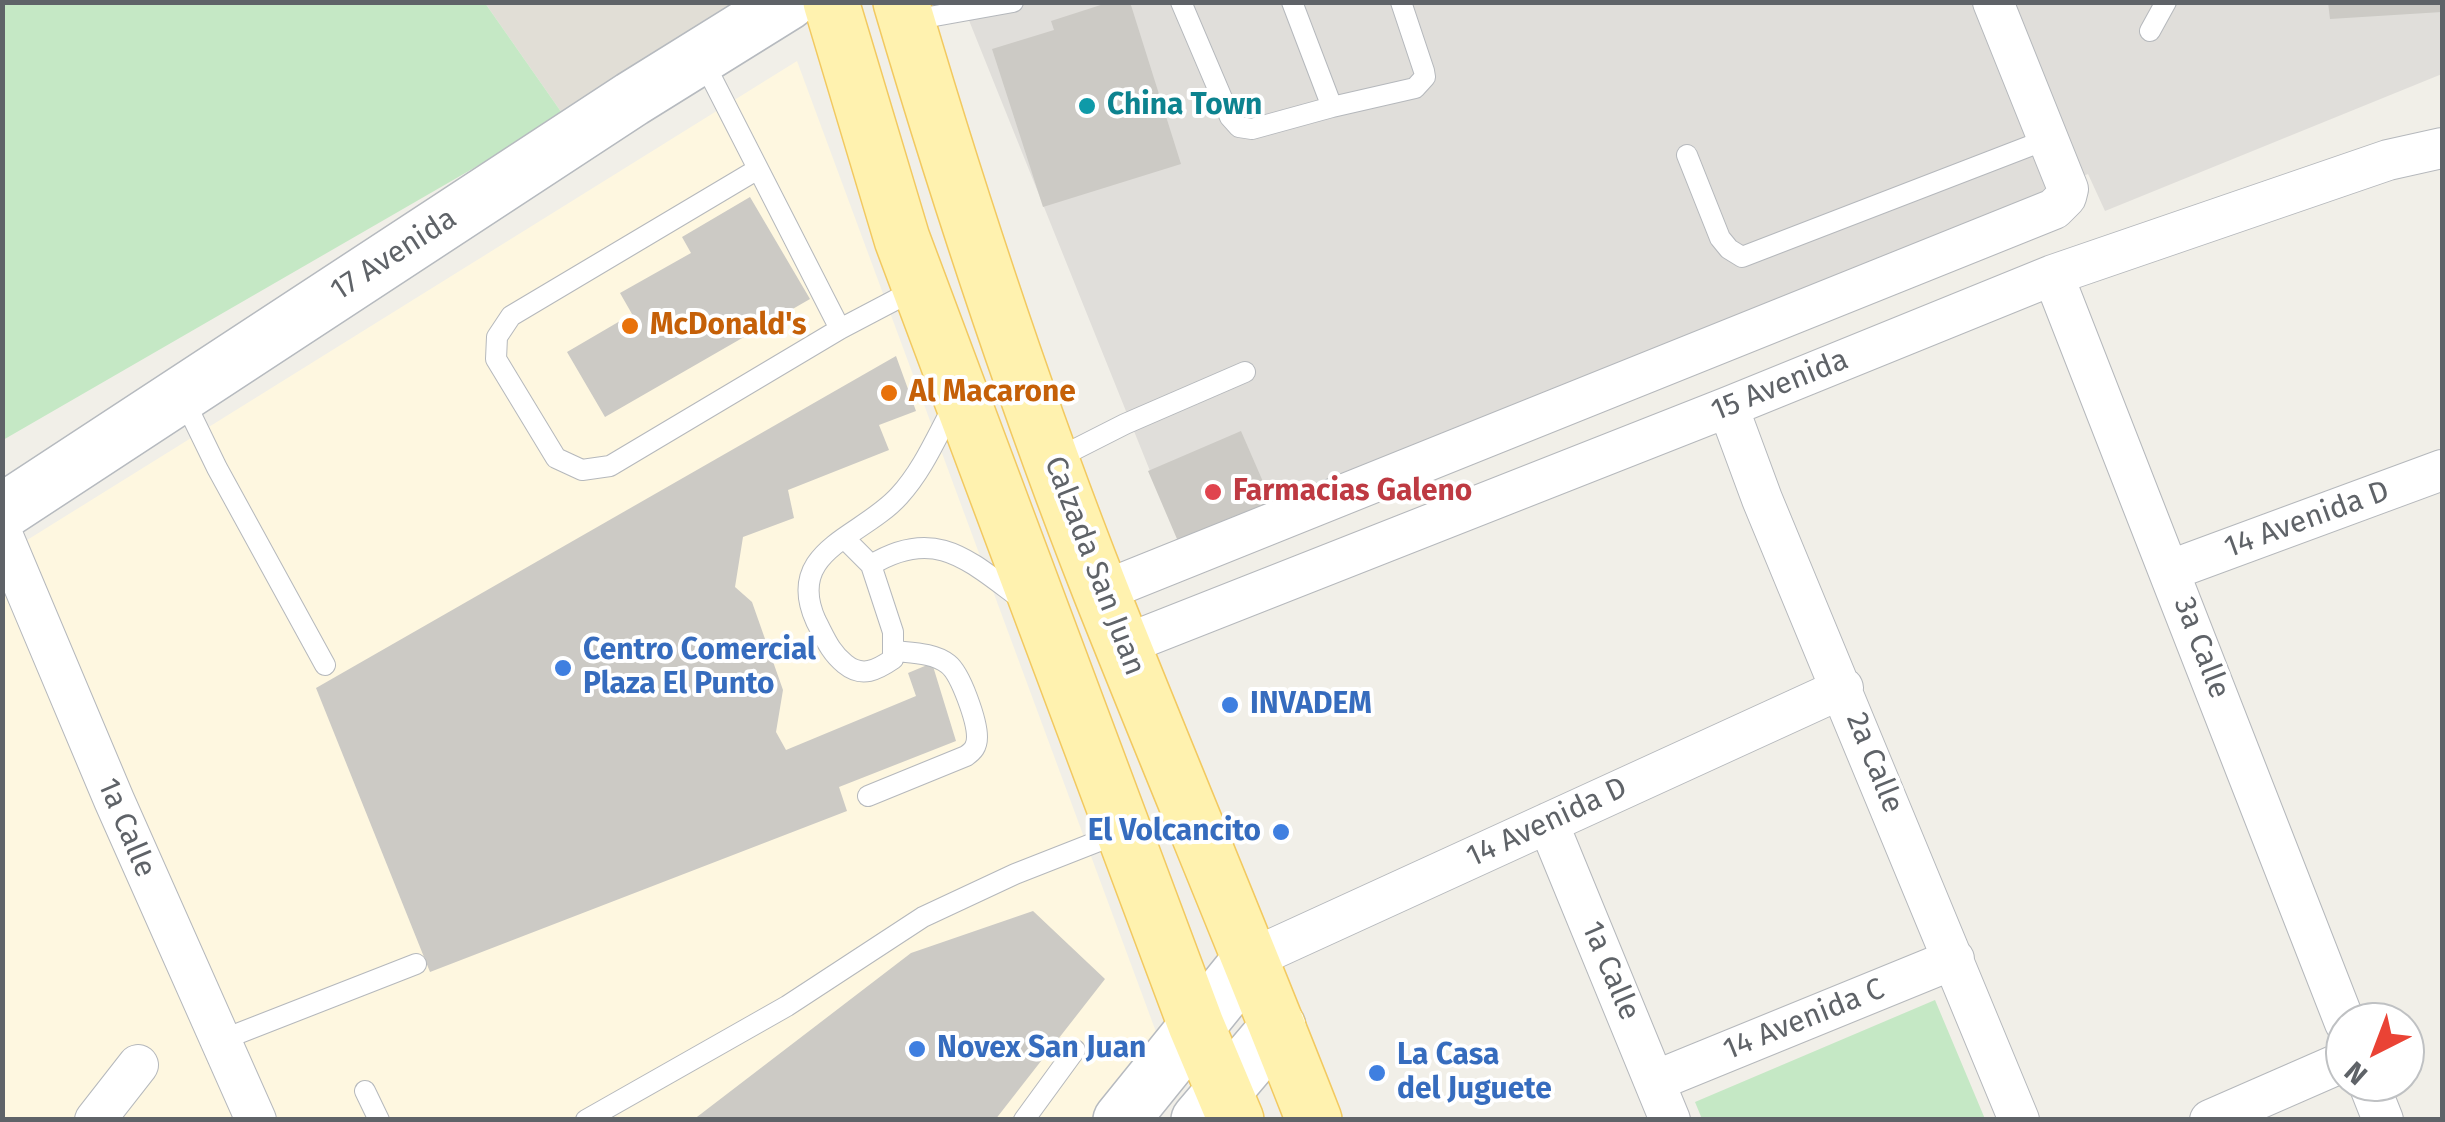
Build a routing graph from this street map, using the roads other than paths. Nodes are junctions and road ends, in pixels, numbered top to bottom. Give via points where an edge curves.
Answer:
1 (788, 2) edge
2 (830, 2) edge
3 (1013, 2) edge
4 (1181, 2) edge
5 (1292, 2) edge
6 (1400, 2) edge
7 (1993, 2) edge
8 (2166, 2) edge
9 (904, 12) edge
10 (2150, 31) dead end
11 (701, 56) junction
12 (1332, 107) junction
13 (2048, 138) junction
14 (2442, 148) edge
15 (1687, 154) dead end
16 (758, 168) junction
17 (2053, 275) junction
18 (920, 287) junction
19 (840, 329) junction
20 (1244, 372) dead end
21 (960, 394) junction
22 (182, 396) junction
23 (1728, 407) junction
24 (1052, 461) junction
25 (2442, 470) edge
26 (2, 512) edge
27 (2, 534) edge
28 (844, 538) junction
29 (871, 564) junction
30 (2170, 570) junction
31 (1101, 592) junction
32 (1042, 614) junction
33 (1124, 644) junction
34 (895, 651) junction
35 (325, 665) dead end
36 (1843, 688) junction
37 (868, 796) dead end
38 (1548, 823) junction
39 (1124, 831) junction
40 (1252, 958) junction
41 (1954, 959) junction
42 (416, 964) dead end
43 (2337, 1002) edge
44 (1196, 1025) junction
45 (1278, 1027) junction
46 (220, 1040) junction
47 (1074, 1050) dead end
48 (138, 1065) dead end
49 (2325, 1070) edge
50 (1655, 1081) junction
51 (365, 1091) dead end
52 (1220, 1109) edge
53 (96, 1120) edge
54 (256, 1120) edge
55 (378, 1120) edge
56 (586, 1120) edge
57 (1024, 1120) edge
58 (1121, 1120) edge
59 (1314, 1120) edge
60 (1670, 1120) edge
61 (2019, 1120) edge
62 (2210, 1120) edge

1 - 11 street, 17 Avenida
2 - 18 main road
3 - 9 lane
4 - 12 lane via 1239,127
5 - 12 lane
6 - 12 lane via 1424,71 1421,83
7 - 13 street
8 - 10 lane
9 - 24 main road, Calzada San Juan via 990,291
11 - 16 lane
11 - 22 street, 17 Avenida
13 - 15 lane via 1742,257 1720,238
13 - 31 street via 2068,189 2054,209
14 - 17 street, 15 Avenida via 2388,160
16 - 19 lane
16 - 19 lane via 511,316 498,337 496,359 556,458 582,470 610,466
17 - 23 street, 15 Avenida
17 - 30 street, 3a Calle
18 - 19 lane
18 - 21 main road
20 - 24 lane
21 - 28 lane via 911,482
21 - 32 main road
22 - 26 street, 17 Avenida
22 - 35 lane
23 - 33 street, 15 Avenida
23 - 36 street, 2a Calle
24 - 31 main road, Calzada San Juan
25 - 30 street, 14 Avenida D
27 - 46 street, 1a Calle
28 - 29 lane
28 - 34 lane via 809,573 810,606 832,654 851,669 881,668
29 - 32 lane via 912,546 954,552
29 - 34 lane
30 - 43 street, 3a Calle
31 - 33 main road, Calzada San Juan
32 - 39 main road
33 - 40 main road, Calzada San Juan
34 - 37 lane via 926,654 952,668 977,741 966,756
36 - 38 street, 14 Avenida D
36 - 41 street, 2a Calle
38 - 40 street, 14 Avenida D
38 - 50 street, 1a Calle
39 - 44 main road
39 - 56 lane via 923,917 787,1006
40 - 44 street
40 - 45 main road, Calzada San Juan
41 - 50 street, 14 Avenida C
41 - 61 street, 2a Calle
42 - 46 lane
44 - 52 main road
44 - 58 street
45 - 52 street
45 - 59 main road, Calzada San Juan
46 - 54 street, 1a Calle
47 - 57 lane
48 - 53 street
49 - 62 street
50 - 60 street, 1a Calle
51 - 55 lane

